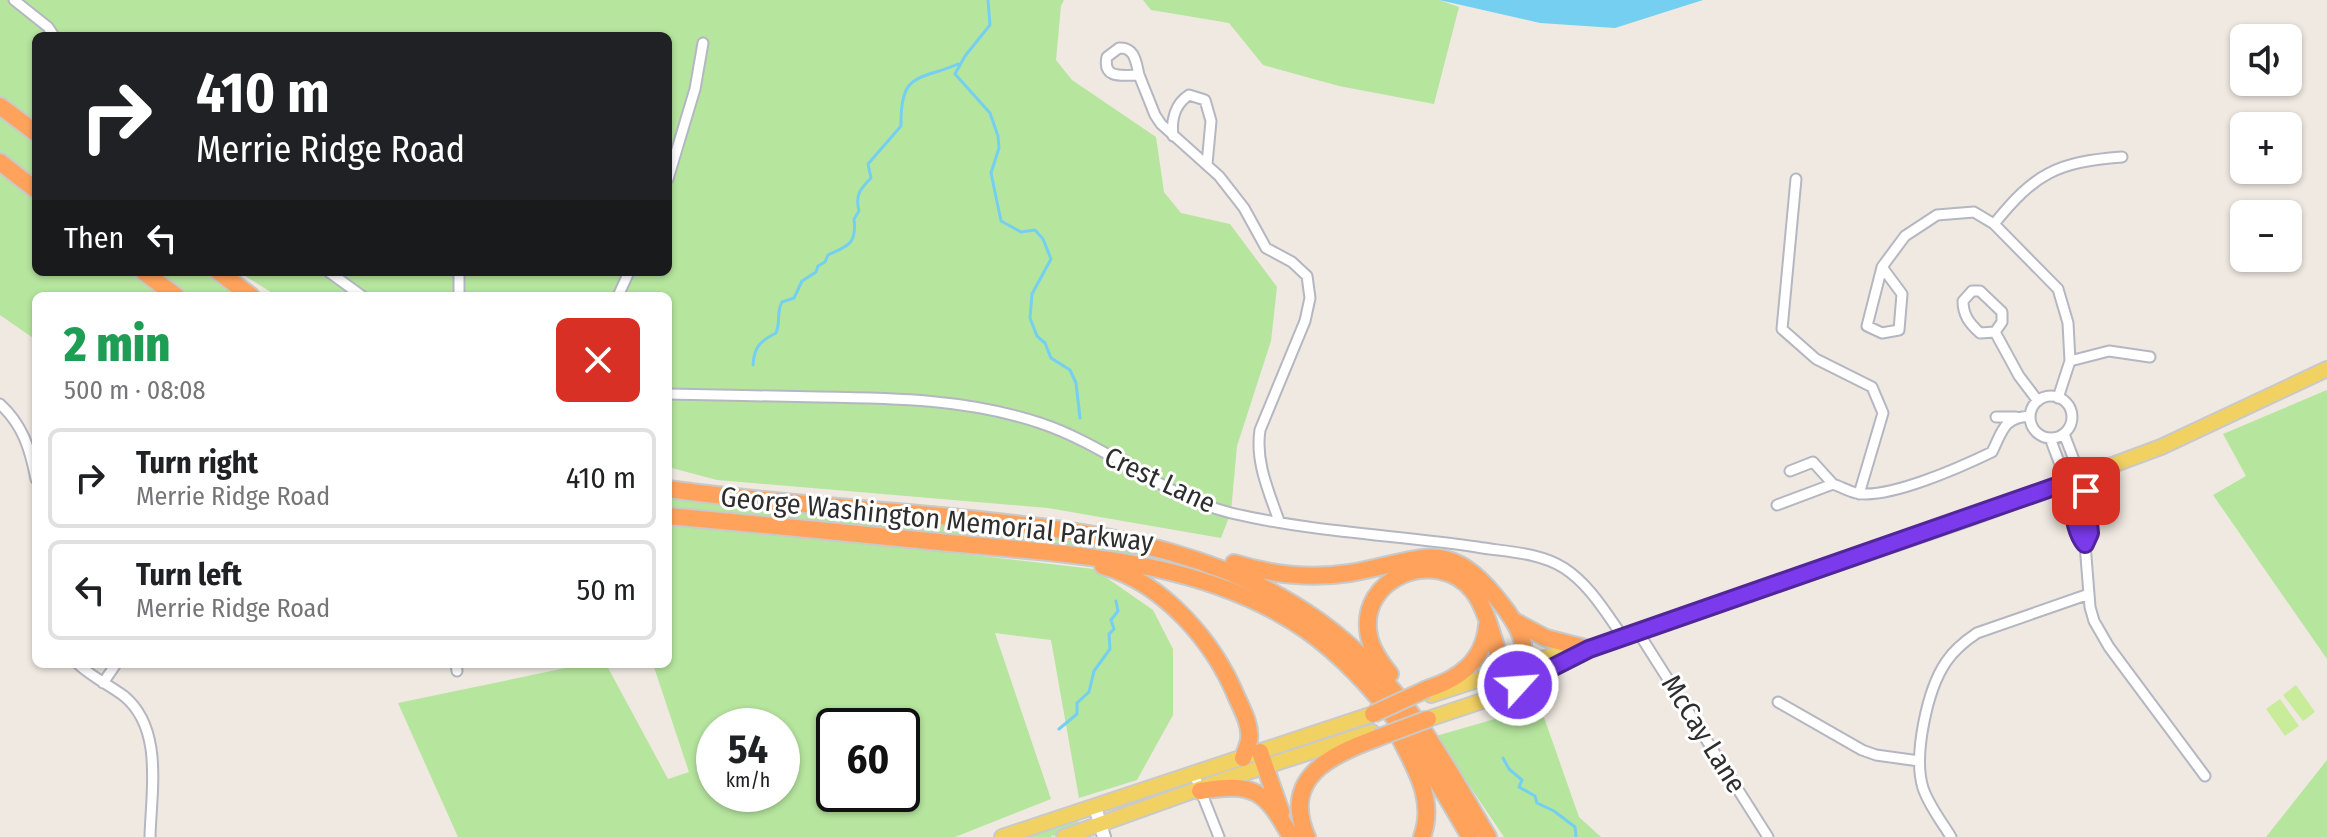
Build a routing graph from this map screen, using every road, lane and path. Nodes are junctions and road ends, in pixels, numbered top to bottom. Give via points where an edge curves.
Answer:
1 (14, 0) edge
2 (51, 32) edge
3 (703, 43) dead end
4 (1139, 75) dead end
5 (0, 106) edge
6 (32, 130) edge
7 (1173, 136) junction
8 (2122, 157) dead end
9 (0, 162) edge
10 (1207, 164) junction
11 (672, 166) edge
12 (1796, 179) dead end
13 (32, 187) edge
14 (1994, 224) junction
15 (1882, 267) junction
16 (149, 276) edge
17 (224, 276) edge
18 (334, 276) edge
19 (171, 292) edge
20 (246, 292) edge
21 (356, 292) edge
22 (1995, 332) junction
23 (2150, 357) dead end
24 (2070, 361) junction
25 (2327, 369) edge
26 (672, 394) edge
27 (2058, 398) junction
28 (2038, 401) junction
29 (0, 404) edge
30 (2030, 416) junction
31 (1996, 417) dead end
32 (2016, 417) junction
33 (2064, 434) junction
34 (2050, 438) junction
35 (32, 463) edge
36 (1790, 471) dead end
37 (2075, 479) junction
38 (1833, 484) junction
39 (672, 489) edge
40 (1859, 494) junction
41 (1777, 505) dead end
42 (672, 516) edge
43 (1279, 521) junction
44 (2085, 544) junction
45 (1174, 552) junction
46 (1059, 554) junction
47 (2089, 594) junction
48 (1514, 621) junction
49 (1487, 623) junction
50 (1638, 632) junction
51 (1623, 637) junction
52 (1589, 649) junction
53 (1524, 665) junction
54 (83, 668) edge
55 (113, 668) edge
56 (1503, 672) junction
57 (103, 683) junction
58 (1514, 687) junction
59 (1429, 692) junction
60 (1778, 702) dead end
61 (1372, 710) junction
62 (1428, 719) joint
63 (1374, 735) junction
64 (1439, 753) junction
65 (1243, 758) junction
66 (1263, 759) junction
67 (1919, 761) junction
68 (1194, 774) junction
69 (2205, 776) dead end
70 (1200, 791) junction
71 (1095, 807) junction
72 (1102, 831) edge
73 (1289, 833) edge
74 (150, 837) edge
75 (1002, 837) edge
76 (1064, 837) edge
77 (1219, 837) edge
78 (1307, 837) edge
79 (1422, 837) edge
80 (1470, 837) edge
81 (1488, 837) edge
82 (1768, 837) edge
83 (1951, 837) edge

1 - 2 street
3 - 11 street
4 - 7 street via 1155,115
5 - 6 highway
7 - 10 street
7 - 10 street via 1178,104 1189,95 1205,100 1211,121
8 - 14 street via 2049,171
9 - 13 highway
10 - 43 street via 1235,196 1266,248 1303,270 1310,285 1305,321 1258,442
12 - 40 street via 1782,329 1816,359 1872,387 1883,413
14 - 15 street via 1974,212 1937,215 1905,236
14 - 24 street via 2058,289 2068,323
15 - 15 street via 1867,326 1882,333 1899,330 1902,294
16 - 19 highway
17 - 20 highway
18 - 21 street
22 - 22 street via 2002,312 1980,291 1972,291 1963,301 1970,324 1980,333
22 - 28 street
23 - 24 street via 2109,351
24 - 27 street
25 - 37 main road via 2195,433
26 - 43 street, Crest Lane via 897,398 984,407 1045,425 1206,505
27 - 28 street
27 - 33 street via 2071,413
28 - 30 street
29 - 35 street via 26,438
30 - 32 street
30 - 34 street via 2038,434
31 - 32 street
32 - 40 street via 2005,423 1992,452 1956,470 1904,487
33 - 34 street
33 - 37 street
34 - 37 street
36 - 38 street via 1813,462
37 - 44 street via 2078,535
37 - 44 street via 2086,491 2090,533
37 - 50 main road
38 - 40 street
38 - 41 street
39 - 45 highway, George Washington Memorial Parkway via 1035,526
42 - 46 highway, George Washington Memorial Parkway
43 - 51 street, Crest Lane via 1551,561 1587,588
44 - 47 street
45 - 48 highway via 1304,576 1442,558 1476,575
45 - 64 highway, George Washington Memorial Parkway via 1254,582 1329,628 1385,681
46 - 61 highway, George Washington Memorial Parkway via 1169,572 1255,602 1315,638 1355,672
46 - 65 highway via 1132,578 1193,626 1229,677 1248,723 1250,738
47 - 67 street via 1977,633 1954,651 1932,691
47 - 69 street via 2099,633
48 - 52 highway via 1546,638
48 - 53 highway via 1525,645
49 - 56 highway
49 - 59 highway via 1483,645 1469,667
49 - 64 highway via 1471,590 1438,569 1399,576 1372,606 1372,646
50 - 51 main road
50 - 82 street, McCay Lane
51 - 52 main road
52 - 53 main road
52 - 58 main road
53 - 56 main road
53 - 58 highway
54 - 57 street
55 - 57 street
56 - 58 highway
56 - 59 main road
57 - 74 street via 133,705 146,728 151,754
58 - 62 main road
59 - 61 highway, bridge
60 - 67 street via 1862,750
61 - 66 main road
61 - 79 highway via 1423,788 1427,813
61 - 80 highway, George Washington Memorial Parkway via 1425,760
62 - 63 highway, bridge
63 - 66 main road
63 - 78 highway via 1312,773 1301,804
64 - 81 highway, George Washington Memorial Parkway
65 - 66 main road
65 - 68 main road
66 - 70 main road
66 - 73 highway
67 - 83 street via 1923,788
68 - 70 street
68 - 71 main road
70 - 72 main road
70 - 73 highway via 1233,786 1257,793 1271,803
70 - 77 street
71 - 72 main road
71 - 75 main road
72 - 76 main road

